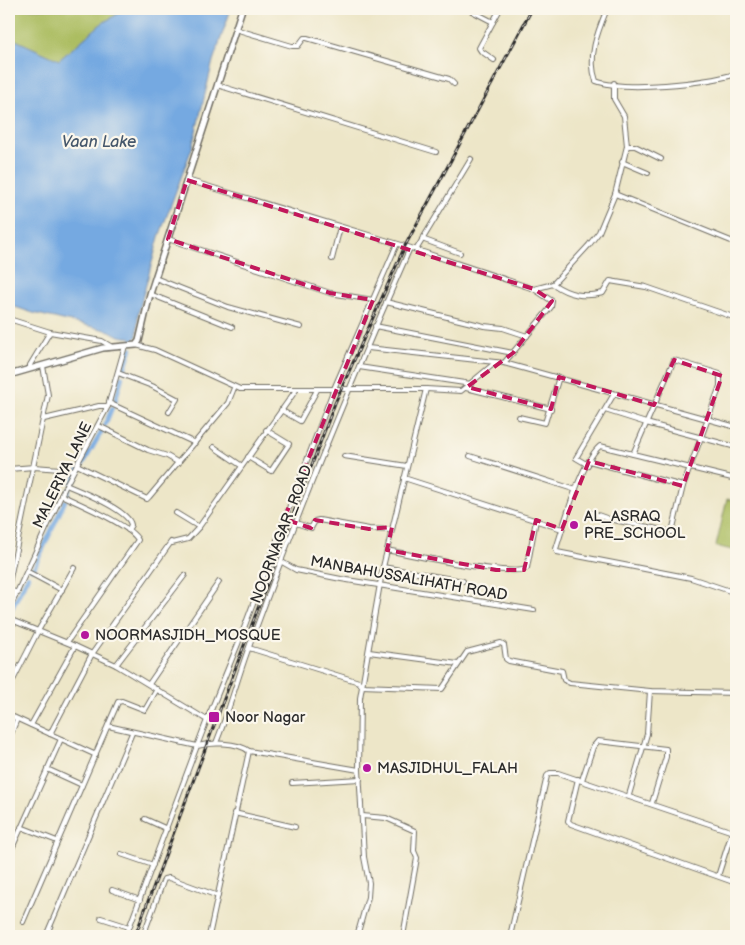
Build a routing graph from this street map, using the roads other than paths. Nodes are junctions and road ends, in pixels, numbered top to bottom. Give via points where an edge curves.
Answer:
1 (242, 9) edge
2 (468, 9) edge
3 (500, 9) edge
4 (607, 9) edge
5 (493, 22) junction
6 (235, 29) junction
7 (494, 60) dead end
8 (736, 74) edge
9 (614, 83) junction
10 (454, 84) dead end
11 (217, 85) junction
12 (627, 146) junction
13 (436, 152) dead end
14 (471, 159) dead end
15 (662, 159) dead end
16 (622, 162) junction
17 (648, 174) dead end
18 (187, 180) junction
19 (616, 194) junction
20 (340, 227) junction
21 (168, 239) junction
22 (422, 239) junction
23 (398, 244) junction
24 (736, 244) edge
25 (444, 247) junction
26 (410, 248) junction
27 (416, 250) junction
28 (460, 253) dead end
29 (440, 258) junction
30 (332, 259) dead end
31 (155, 278) junction
32 (554, 284) junction
33 (534, 289) junction
34 (150, 294) junction
35 (373, 300) junction
36 (386, 302) junction
37 (736, 318) edge
38 (11, 320) edge
39 (9, 326) edge
40 (375, 326) junction
41 (232, 327) dead end
42 (302, 327) dead end
43 (50, 332) junction
44 (527, 336) junction
45 (136, 345) junction
46 (125, 346) junction
47 (112, 347) junction
48 (368, 348) junction
49 (513, 353) junction
50 (496, 362) junction
51 (504, 363) junction
52 (43, 366) junction
53 (359, 368) junction
54 (30, 370) junction
55 (118, 373) junction
56 (9, 376) edge
57 (559, 376) junction
58 (9, 382) edge
59 (471, 384) junction
60 (234, 388) junction
61 (426, 388) junction
62 (466, 388) junction
63 (296, 390) junction
64 (317, 390) junction
65 (348, 390) junction
66 (333, 391) junction
67 (9, 392) edge
68 (614, 394) junction
69 (108, 405) junction
70 (654, 405) junction
71 (551, 408) junction
72 (281, 410) junction
73 (605, 410) junction
74 (169, 412) dead end
75 (519, 417) dead end
76 (44, 419) junction
77 (708, 420) junction
78 (646, 423) junction
79 (99, 426) junction
80 (736, 428) edge
81 (266, 430) junction
82 (699, 438) junction
83 (196, 443) junction
84 (214, 447) dead end
85 (736, 447) edge
86 (632, 454) junction
87 (344, 456) dead end
88 (470, 456) dead end
89 (248, 457) junction
90 (179, 463) junction
91 (588, 463) junction
92 (77, 465) junction
93 (242, 466) junction
94 (406, 466) junction
95 (34, 467) junction
96 (689, 468) junction
97 (9, 469) edge
98 (73, 470) junction
99 (404, 478) junction
100 (736, 479) edge
101 (66, 484) junction
102 (683, 486) junction
103 (576, 490) junction
104 (61, 495) junction
105 (176, 513) dead end
106 (592, 513) dead end
107 (284, 519) junction
108 (536, 520) junction
109 (297, 524) junction
110 (198, 527) junction
111 (562, 529) junction
112 (128, 530) junction
113 (391, 530) junction
114 (387, 550) junction
115 (282, 562) junction
116 (383, 567) junction
117 (74, 568) dead end
118 (28, 572) junction
119 (185, 575) dead end
120 (463, 581) dead end
121 (218, 582) dead end
122 (9, 583) edge
123 (381, 585) junction
124 (9, 590) edge
125 (62, 590) junction
126 (18, 593) junction
127 (736, 593) edge
128 (9, 610) edge
129 (534, 610) dead end
130 (9, 619) edge
131 (38, 631) junction
132 (67, 642) junction
133 (75, 646) junction
134 (249, 648) junction
135 (369, 652) junction
136 (92, 654) junction
137 (458, 664) junction
138 (116, 665) junction
139 (148, 684) junction
140 (362, 686) junction
141 (9, 688) edge
142 (157, 689) junction
143 (650, 691) junction
144 (736, 693) edge
145 (9, 715) edge
146 (17, 719) junction
147 (207, 720) junction
148 (31, 725) junction
149 (108, 726) junction
150 (132, 733) junction
151 (50, 734) junction
152 (9, 739) edge
153 (61, 739) junction
154 (216, 743) junction
155 (197, 746) junction
156 (644, 746) junction
157 (249, 751) junction
158 (96, 755) junction
159 (47, 769) junction
160 (359, 770) junction
161 (360, 779) junction
162 (580, 780) junction
163 (292, 783) dead end
164 (82, 785) junction
165 (629, 795) junction
166 (652, 803) junction
167 (234, 814) junction
168 (362, 816) junction
169 (144, 819) dead end
170 (21, 827) junction
171 (295, 827) dead end
172 (167, 829) junction
173 (734, 832) edge
174 (57, 841) junction
175 (121, 854) dead end
176 (9, 855) edge
177 (153, 865) junction
178 (718, 876) junction
179 (736, 882) edge
180 (112, 890) dead end
181 (218, 896) junction
182 (140, 900) junction
183 (101, 918) dead end
184 (23, 922) dead end
185 (129, 927) junction
186 (46, 936) edge
187 (126, 936) edge
188 (143, 936) edge
189 (209, 936) edge
190 (357, 936) edge
191 (403, 936) edge
192 (510, 936) edge

1 - 6 street
2 - 5 street
3 - 5 street
4 - 9 street via 595,37 594,75 596,81
5 - 7 street via 479,48
6 - 10 street via 292,46 298,46 308,38 450,79
6 - 11 street
8 - 9 street via 663,85
9 - 12 street via 614,99 624,116
11 - 13 street
11 - 18 street
12 - 15 street via 635,146
12 - 16 street
14 - 22 street
16 - 17 street
16 - 19 street
18 - 20 street
18 - 21 street
19 - 24 street
19 - 32 street via 599,232
20 - 23 street
20 - 30 street
21 - 31 street
21 - 35 street via 330,293
22 - 25 street
22 - 27 street
23 - 26 street
23 - 35 street
25 - 28 street
25 - 29 street
26 - 27 street
26 - 36 street, NOORNAGAR_ROAD
27 - 29 street
29 - 33 street
31 - 34 street
31 - 42 street via 228,307
32 - 33 street
32 - 37 street via 573,294 591,296 602,293 610,281 646,288
33 - 44 street via 552,301
34 - 41 street
34 - 45 street
35 - 66 street
36 - 40 street, NOORNAGAR_ROAD
36 - 44 street
38 - 39 street
38 - 43 street
40 - 48 street, NOORNAGAR_ROAD
40 - 49 street
43 - 47 street via 102,341
43 - 54 street
44 - 49 street
45 - 46 street
45 - 60 street via 155,350
46 - 47 street
46 - 55 street, MALERIYA LANE
47 - 52 street
48 - 50 street
48 - 53 street, NOORNAGAR_ROAD
49 - 51 street
50 - 51 street
50 - 59 street
51 - 57 street
52 - 54 street
52 - 76 street via 48,395
53 - 59 street
53 - 65 street, NOORNAGAR_ROAD
54 - 56 street
55 - 69 street, MALERIYA LANE
55 - 74 street via 177,399
57 - 68 street
57 - 71 street
58 - 67 street
59 - 62 street
60 - 63 street
60 - 83 street via 228,403
61 - 62 street via 455,391
61 - 65 street
61 - 94 street
62 - 71 street
63 - 64 street
63 - 72 street
64 - 66 street
64 - 72 street via 300,421
65 - 66 street
65 - 109 street, NOORNAGAR_ROAD
66 - 107 street
68 - 70 street
68 - 73 street
69 - 76 street
69 - 79 street, MALERIYA LANE
69 - 83 street
70 - 77 street
70 - 77 street via 675,359 722,376
70 - 78 street
71 - 75 street via 545,423
72 - 81 street
73 - 78 street
73 - 91 street via 576,458
76 - 95 street
77 - 80 street
77 - 82 street
78 - 82 street
78 - 86 street
79 - 90 street
79 - 92 street, MALERIYA LANE
81 - 89 street
81 - 89 street via 289,444 271,471
82 - 85 street
82 - 96 street
83 - 90 street
84 - 93 street
86 - 91 street via 600,446
86 - 96 street
87 - 94 street
88 - 103 street
89 - 93 street
90 - 92 street via 147,499
91 - 102 street
91 - 103 street
92 - 98 street, MALERIYA LANE
93 - 110 street
94 - 99 street
95 - 97 street
95 - 98 street
95 - 122 street
96 - 100 street
96 - 102 street
98 - 101 street, MALERIYA LANE
99 - 108 street
99 - 113 street
101 - 104 street, MALERIYA LANE
101 - 112 street via 128,518 131,525
102 - 106 street via 672,532
103 - 111 street
104 - 112 street
104 - 118 street, MALERIYA LANE
105 - 110 street
107 - 109 street
107 - 147 street
108 - 111 street
108 - 114 street via 527,568 521,571 496,570
109 - 113 street via 311,528 319,520
109 - 115 street, NOORNAGAR_ROAD
110 - 136 street via 188,539 172,542
111 - 127 street via 557,552 692,578
112 - 132 street via 138,540
113 - 114 street
114 - 116 street
115 - 123 street, MANBAHUSSALIHATH ROAD via 296,570
115 - 134 street, NOORNAGAR_ROAD
116 - 120 street
116 - 123 street
117 - 125 street
118 - 125 street
118 - 126 street, MALERIYA LANE
119 - 138 street
121 - 139 street
123 - 129 street, MANBAHUSSALIHATH ROAD
123 - 135 street
124 - 126 street
125 - 131 street
126 - 128 street, MALERIYA LANE
130 - 131 street
131 - 132 street
131 - 141 street
132 - 133 street
133 - 136 street
133 - 148 street
134 - 140 street via 359,682
134 - 154 street, NOORNAGAR_ROAD
135 - 137 street
135 - 140 street
136 - 138 street
136 - 151 street
137 - 140 street via 442,689
137 - 143 street via 467,652 501,643 509,661 562,671 564,680 570,683
138 - 139 street
139 - 142 street
140 - 160 street via 358,722
142 - 147 street
142 - 149 street via 145,710 119,702
143 - 144 street
143 - 156 street
145 - 146 street
146 - 148 street
146 - 152 street
147 - 155 street
148 - 151 street
149 - 150 street
149 - 158 street
150 - 155 street
150 - 186 street
151 - 153 street
153 - 158 street
153 - 159 street
154 - 155 street
154 - 157 street via 241,745
155 - 172 street
156 - 162 street via 598,741
156 - 165 street
156 - 166 street via 667,750
157 - 160 street
157 - 167 street
158 - 164 street
159 - 164 street
159 - 170 street
160 - 161 street
161 - 163 street
161 - 168 street
162 - 165 street
162 - 178 street via 568,821 571,824
162 - 192 street via 558,773 547,776
164 - 174 street
165 - 166 street
166 - 173 street
167 - 171 street
167 - 181 street
168 - 190 street via 369,883
168 - 191 street via 386,818 415,831 417,858
169 - 172 street
170 - 174 street
170 - 176 street
172 - 177 street
173 - 178 street
174 - 184 street
175 - 177 street
177 - 182 street
178 - 179 street
180 - 182 street
181 - 188 street via 169,878 164,880
181 - 189 street
182 - 185 street
183 - 185 street
185 - 187 street

